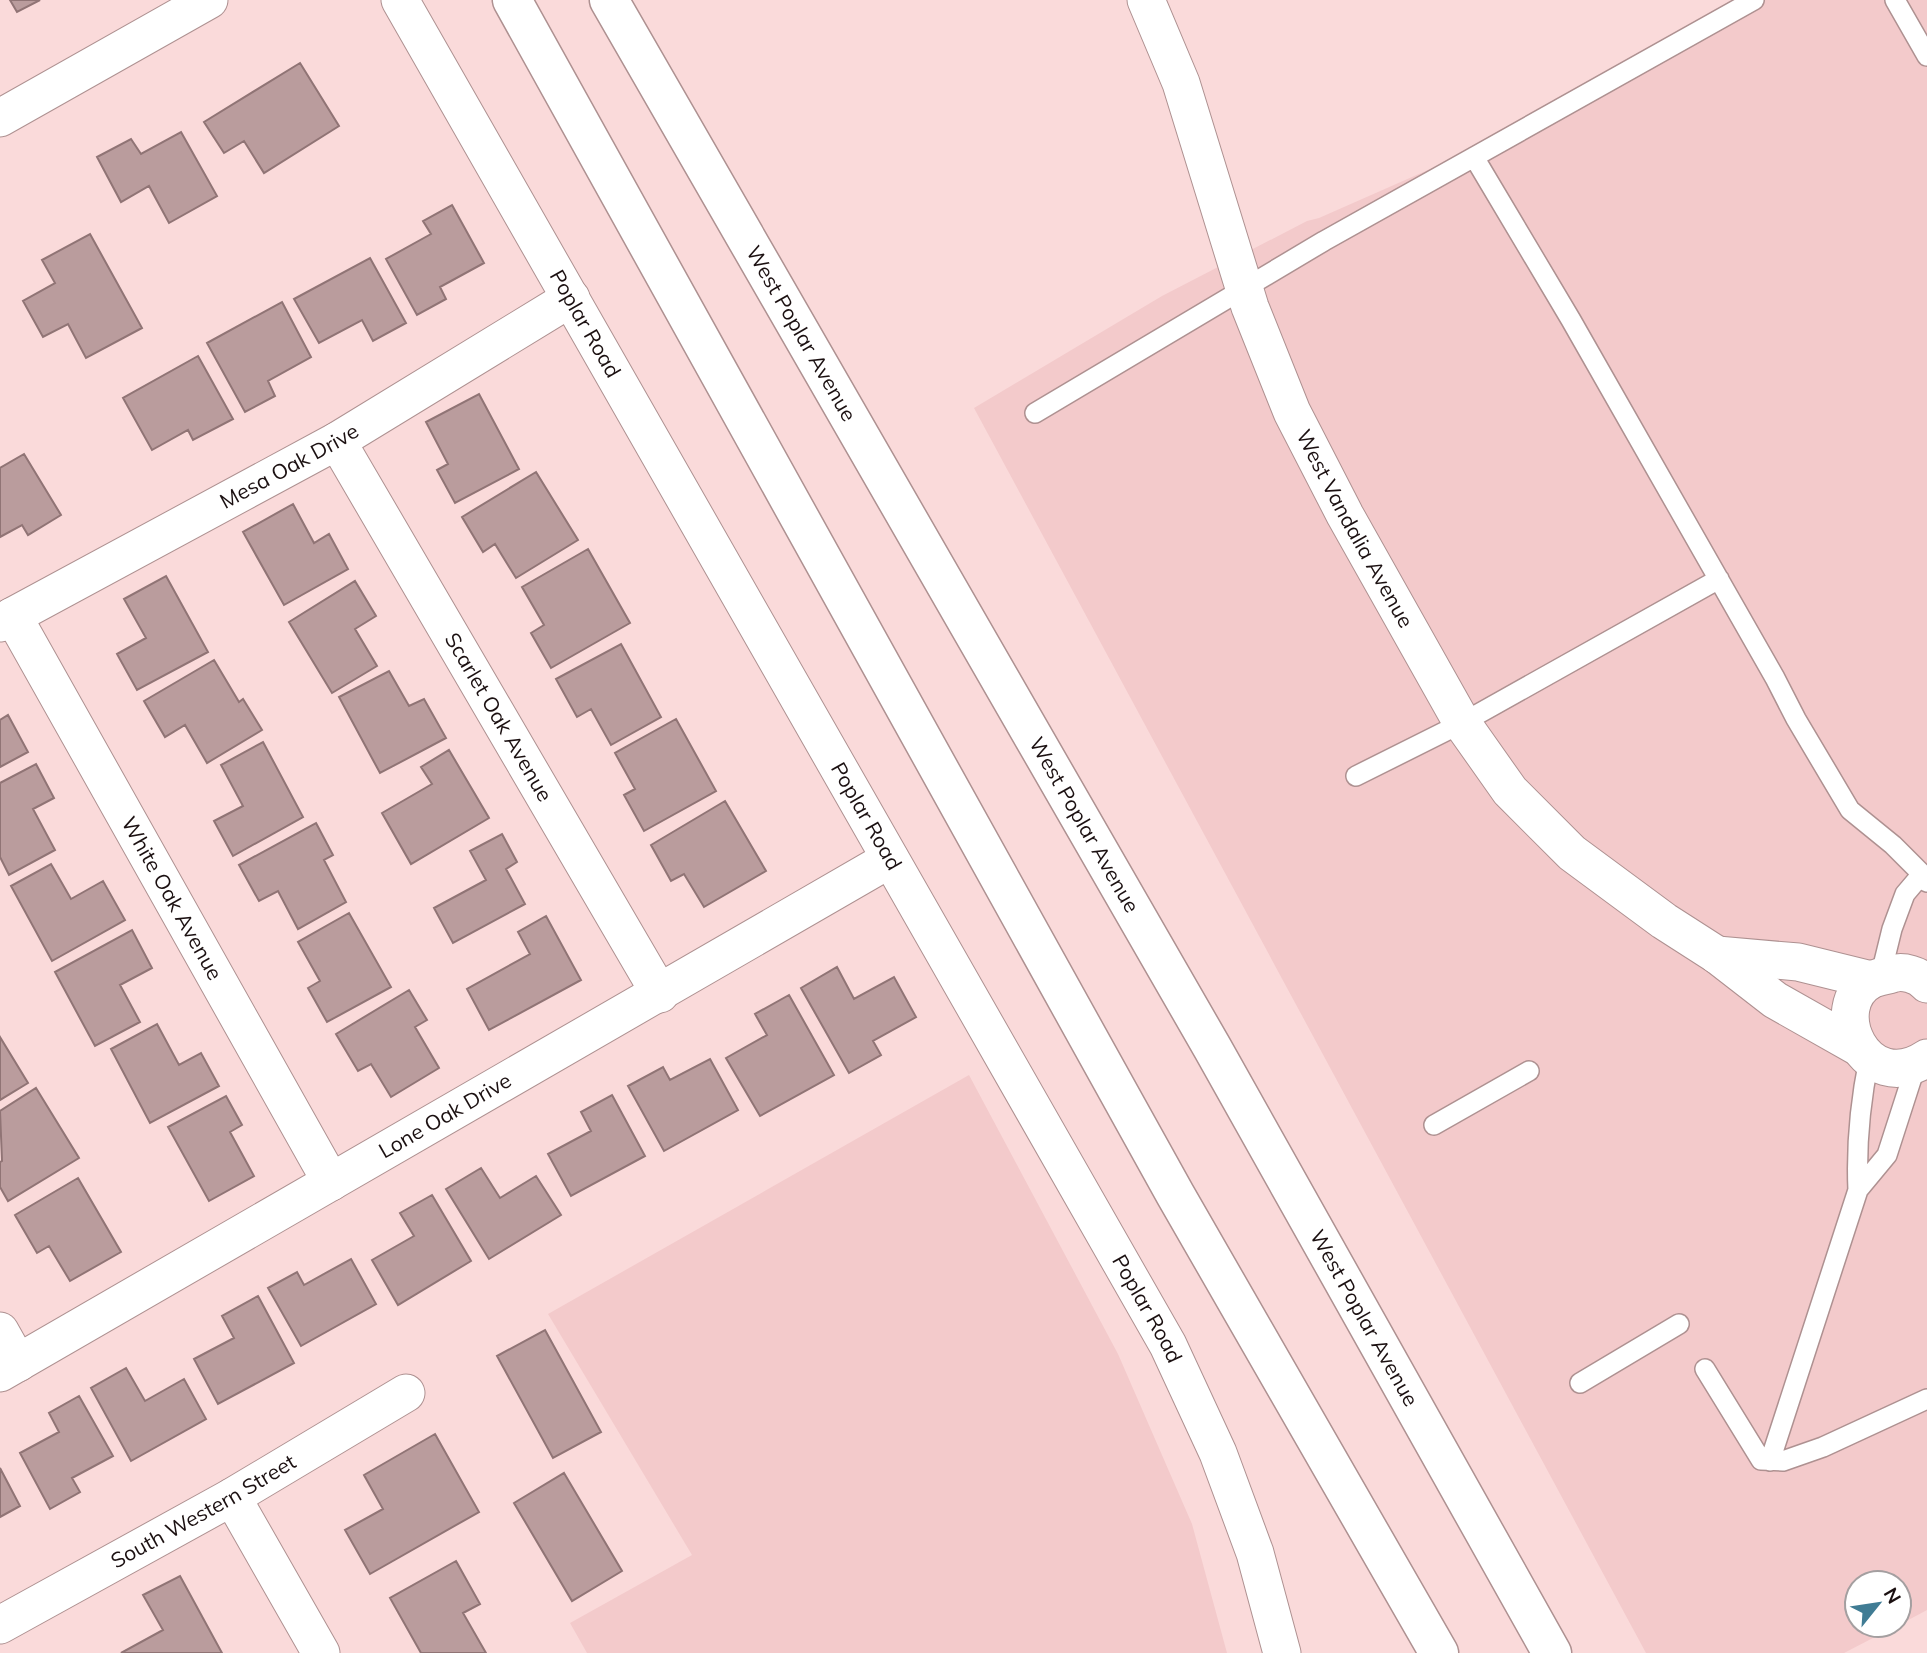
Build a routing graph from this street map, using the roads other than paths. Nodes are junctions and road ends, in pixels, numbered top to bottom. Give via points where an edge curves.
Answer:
1 (209, 0) edge
2 (400, 0) edge
3 (512, 0) edge
4 (608, 0) edge
5 (1146, 0) edge
6 (1754, 0) edge
7 (1895, 0) edge
8 (1927, 56) edge
9 (0, 118) edge
10 (1474, 157) junction
11 (1245, 288) junction
12 (571, 299) junction
13 (1035, 413) dead end
14 (337, 441) junction
15 (1719, 579) junction
16 (6, 620) edge
17 (1462, 723) junction
18 (1356, 776) dead end
19 (890, 859) junction
20 (1925, 878) edge
21 (1717, 956) junction
22 (1875, 979) junction
23 (1927, 984) edge
24 (660, 994) junction
25 (1863, 1053) junction
26 (1922, 1062) edge
27 (1529, 1072) dead end
28 (1434, 1125) dead end
29 (331, 1182) junction
30 (1858, 1190) junction
31 (1679, 1324) dead end
32 (0, 1331) edge
33 (9, 1368) edge
34 (1705, 1369) dead end
35 (1580, 1383) dead end
36 (406, 1393) dead end
37 (1927, 1399) edge
38 (1770, 1461) junction
39 (232, 1497) junction
40 (0, 1625) edge
41 (321, 1653) edge
42 (1282, 1653) edge
43 (1438, 1653) edge
44 (1552, 1653) edge

1 - 9 street
2 - 12 street, Poplar Road
3 - 43 main road via 1175,1194
4 - 44 main road, West Poplar Avenue via 1213,1049
5 - 11 street, West Vandalia Avenue via 1181,83
6 - 10 lane
7 - 8 lane
10 - 11 lane
10 - 15 lane
11 - 13 lane
11 - 17 street, West Vandalia Avenue via 1298,424
12 - 14 street, Mesa Oak Drive
12 - 19 street, Poplar Road
14 - 16 street, Mesa Oak Drive
14 - 24 street, Scarlet Oak Avenue
15 - 17 lane
15 - 20 lane via 1850,810
16 - 29 street, White Oak Avenue
17 - 18 lane
17 - 21 street, West Vandalia Avenue via 1510,791 1572,853
19 - 24 street, Lone Oak Drive
19 - 42 street, Poplar Road via 1168,1345 1219,1453 1255,1553
20 - 22 lane via 1905,894
21 - 22 street, West Vandalia Avenue via 1798,962
21 - 25 street, West Vandalia Avenue via 1775,1000
22 - 23 street, West Vandalia Avenue via 1897,972
22 - 25 street via 1861,989 1850,1015 1851,1032
24 - 29 street, Lone Oak Drive
25 - 26 street, West Vandalia Avenue via 1884,1066 1900,1068
25 - 30 lane via 1856,1148
26 - 30 lane via 1887,1155
27 - 28 lane
29 - 33 street, Lone Oak Drive
30 - 38 lane
31 - 35 lane
32 - 33 street
34 - 38 lane via 1761,1460
36 - 39 street, South Western Street
37 - 38 lane via 1824,1447
39 - 40 street, South Western Street
39 - 41 street

